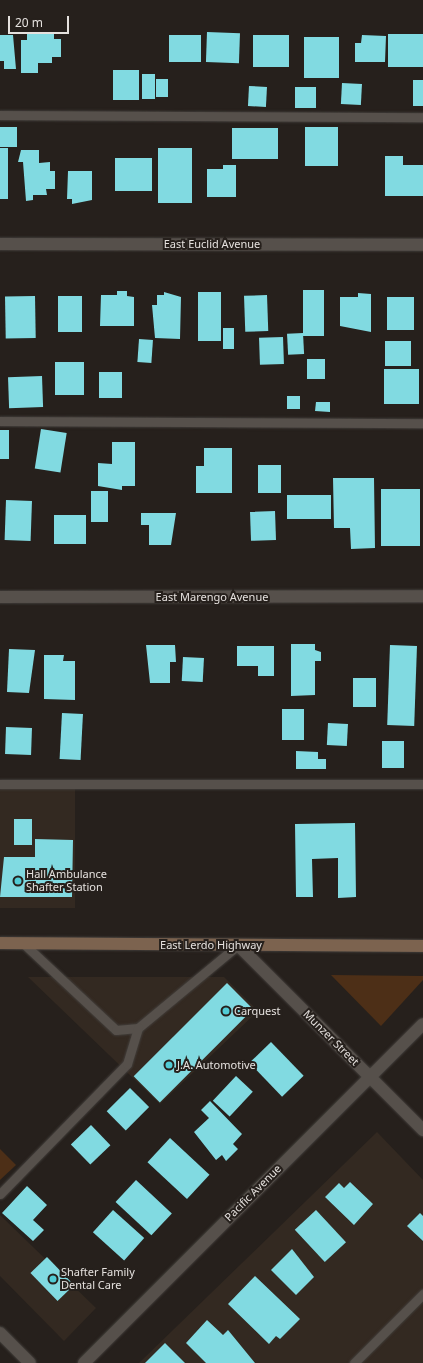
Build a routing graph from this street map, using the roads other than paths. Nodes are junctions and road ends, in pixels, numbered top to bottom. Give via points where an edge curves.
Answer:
1 (0, 115) edge
2 (423, 117) edge
3 (0, 244) edge
4 (423, 245) edge
5 (0, 421) edge
6 (423, 423) edge
7 (423, 596) edge
8 (0, 597) edge
9 (0, 784) edge
10 (423, 784) edge
11 (0, 943) edge
12 (24, 944) junction
13 (238, 945) junction
14 (423, 946) edge
15 (138, 1028) junction
16 (422, 1028) edge
17 (370, 1077) junction
18 (423, 1130) edge
19 (0, 1194) edge
20 (423, 1294) edge
21 (0, 1333) edge
22 (30, 1363) edge
23 (84, 1363) edge
24 (354, 1363) edge

1 - 2 lane
3 - 4 street, East Euclid Avenue
5 - 6 lane
7 - 8 street, East Marengo Avenue
9 - 10 lane
11 - 12 main road, East Lerdo Highway
12 - 13 main road, East Lerdo Highway
12 - 15 lane via 116,1030
13 - 14 main road, East Lerdo Highway
13 - 15 lane
13 - 17 street, Munzer Street
15 - 19 lane via 127,1064
16 - 17 street, Pacific Avenue
17 - 18 street, Munzer Street
17 - 23 street, Pacific Avenue
20 - 24 lane
21 - 22 street

